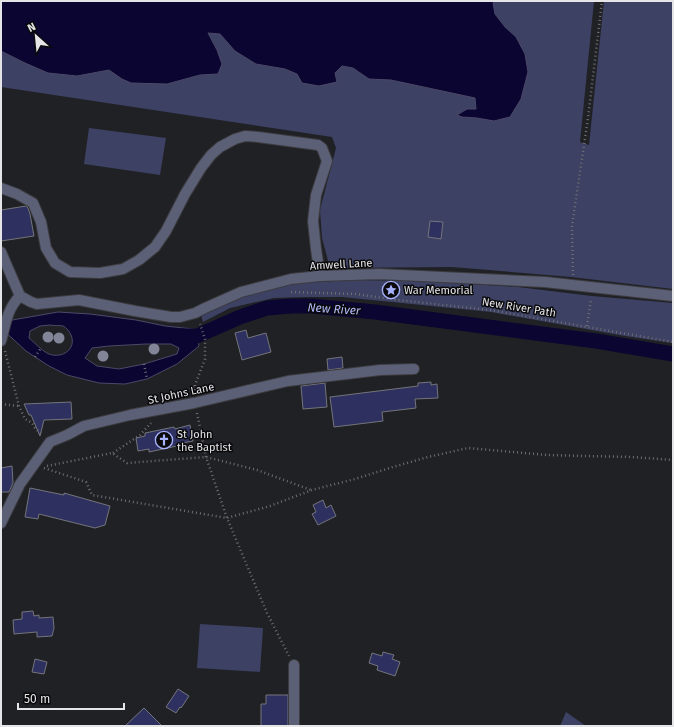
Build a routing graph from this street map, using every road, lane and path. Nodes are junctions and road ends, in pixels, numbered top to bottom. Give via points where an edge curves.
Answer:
1 (602, 1) edge
2 (1, 188) edge
3 (1, 252) edge
4 (320, 276) junction
5 (574, 285) junction
6 (289, 292) dead end
7 (20, 296) junction
8 (592, 296) dead end
9 (673, 296) edge
10 (200, 324) dead end
11 (587, 326) junction
12 (673, 342) edge
13 (2, 344) edge
14 (41, 348) dead end
15 (35, 357) dead end
16 (144, 364) dead end
17 (414, 369) dead end
18 (147, 379) dead end
19 (196, 385) dead end
20 (1, 404) edge
21 (19, 406) junction
22 (190, 416) dead end
23 (153, 421) dead end
24 (35, 428) dead end
25 (112, 454) junction
26 (206, 458) junction
27 (673, 460) edge
28 (312, 490) junction
29 (227, 518) junction
30 (1, 523) edge
31 (294, 665) joint
32 (294, 726) edge

1 - 5 path via 572,226
2 - 4 street via 33,203 41,222 46,248 55,263 70,272 100,273 123,269 140,260 155,247 201,168 220,147 245,136 318,146 322,148 326,161 316,195 313,221
3 - 7 street
4 - 5 street, Amwell Lane via 379,274
4 - 7 street, Amwell Lane via 291,279 241,292 196,313 180,317 79,300 37,304
5 - 9 street, Amwell Lane
6 - 11 path, New River Path via 355,294 490,310
7 - 13 street via 10,310
8 - 11 path
10 - 19 path via 205,339 204,359
11 - 12 path, New River Path
13 - 21 path
14 - 15 path
16 - 18 path
17 - 30 street, St Johns Lane via 380,370 288,381 84,426 50,442 20,484
20 - 21 path
21 - 24 path via 25,419
22 - 26 path via 198,415
23 - 25 path via 140,435
25 - 26 path via 126,463
25 - 29 path via 41,467 86,482 92,495
26 - 28 path via 257,470
26 - 29 path
27 - 28 path via 547,455 468,448 428,456
28 - 29 path via 270,506
29 - 31 path via 267,613
31 - 32 street

